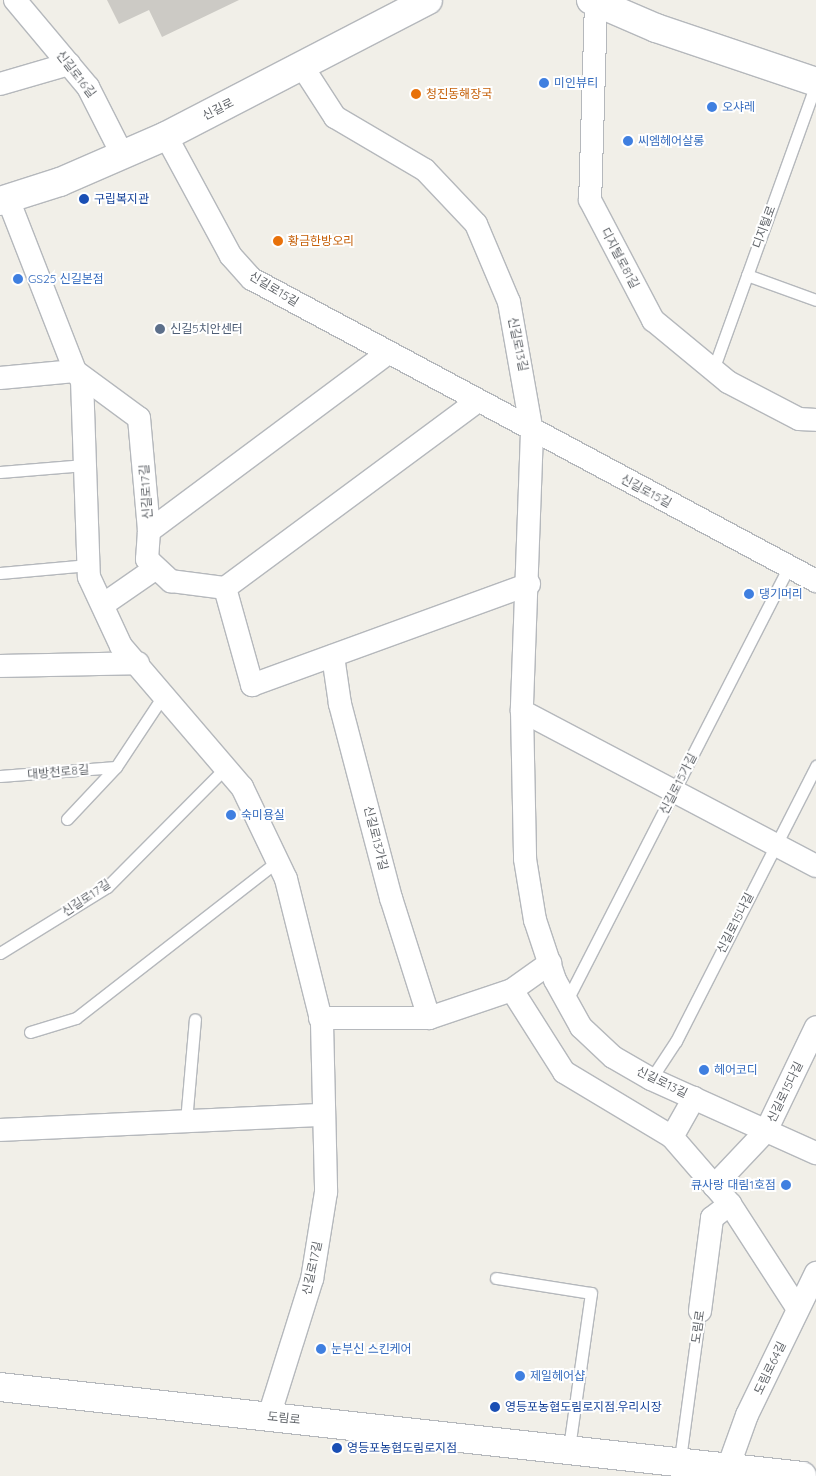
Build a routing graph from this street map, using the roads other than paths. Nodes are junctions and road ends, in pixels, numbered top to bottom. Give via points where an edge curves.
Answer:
1 (15, 0) edge
2 (428, 0) edge
3 (640, 0) edge
4 (593, 1) edge
5 (656, 28) junction
6 (68, 64) junction
7 (302, 66) junction
8 (816, 83) edge
9 (0, 84) edge
10 (166, 136) junction
11 (124, 156) junction
12 (4, 200) edge
13 (747, 275) junction
14 (816, 300) edge
15 (388, 353) junction
16 (713, 370) junction
17 (75, 371) junction
18 (0, 378) edge
19 (476, 402) junction
20 (816, 420) edge
21 (532, 432) junction
22 (85, 465) junction
23 (0, 472) edge
24 (149, 531) junction
25 (89, 565) junction
26 (789, 566) junction
27 (156, 568) junction
28 (0, 573) edge
29 (816, 580) edge
30 (529, 584) junction
31 (225, 588) junction
32 (104, 604) junction
33 (333, 656) junction
34 (138, 663) junction
35 (0, 666) edge
36 (165, 693) junction
37 (522, 711) junction
38 (816, 766) edge
39 (116, 767) junction
40 (226, 767) junction
41 (0, 776) edge
42 (674, 791) junction
43 (68, 819) dead end
44 (776, 845) junction
45 (278, 861) junction
46 (816, 866) edge
47 (0, 953) edge
48 (550, 963) junction
49 (512, 990) junction
50 (566, 1002) junction
51 (320, 1018) junction
52 (429, 1018) junction
53 (195, 1019) dead end
54 (816, 1027) edge
55 (30, 1032) dead end
56 (651, 1079) junction
57 (694, 1098) junction
58 (324, 1115) junction
59 (186, 1121) junction
60 (0, 1130) edge
61 (766, 1131) junction
62 (672, 1137) junction
63 (816, 1153) edge
64 (714, 1186) junction
65 (730, 1204) junction
66 (816, 1273) edge
67 (496, 1278) dead end
68 (798, 1310) junction
69 (700, 1311) joint
70 (0, 1387) edge
71 (269, 1416) junction
72 (569, 1448) junction
73 (680, 1459) junction
74 (729, 1465) junction
75 (802, 1476) edge

1 - 6 street, 신길로16길
2 - 7 street, 신길로
3 - 5 street
4 - 5 street, 디지털로
4 - 16 street, 디지털로81길 via 590,200 653,320
5 - 8 street, 디지털로
6 - 9 street
6 - 11 street, 신길로16길 via 106,116
7 - 10 street, 신길로
7 - 21 street, 신길로13길 via 334,117 425,170 476,224 510,302
8 - 13 lane, 디지털로
10 - 11 street, 신길로
10 - 15 street, 신길로15길 via 230,256 252,279
11 - 12 street, 신길로
12 - 17 street, 신길로17길
13 - 14 lane
13 - 16 lane, 디지털로
15 - 19 street, 신길로15길
15 - 24 street
16 - 20 street, 디지털로81길 via 799,419
17 - 18 street
17 - 22 street, 신길로17길 via 82,380
17 - 24 street, 신길로17길 via 138,418
19 - 21 street, 신길로15길
19 - 31 street
21 - 26 street, 신길로15길
21 - 30 street, 신길로13길
22 - 23 lane
22 - 25 street, 신길로17길
24 - 27 street, 신길로17길 via 147,559
25 - 28 lane
25 - 32 street, 신길로17길 via 89,578
26 - 29 street, 신길로15길
26 - 42 lane, 신길로15가길
27 - 31 street via 171,581
27 - 32 street
30 - 33 street
30 - 37 street, 신길로13길
31 - 33 street via 252,685
32 - 34 street, 신길로17길 via 121,646
33 - 52 street, 신길로13가길 via 340,704 391,898
34 - 35 street
34 - 36 street, 신길로17길
36 - 39 lane
36 - 40 street, 신길로17길
37 - 42 street
37 - 48 street, 신길로13길 via 525,859 535,920
38 - 44 lane, 신길로15나길
39 - 41 lane, 대방천로8길
39 - 43 lane
40 - 45 street, 신길로17길 via 242,787
40 - 47 lane, 신길로17길 via 107,887
42 - 44 street
42 - 50 lane, 신길로15가길
44 - 46 street
44 - 56 lane, 신길로15나길
45 - 51 street, 신길로17길 via 286,879
45 - 55 lane via 76,1018
48 - 49 street
48 - 50 street, 신길로13길
49 - 52 street
49 - 62 street via 564,1072
50 - 56 street, 신길로13길 via 581,1027 607,1051
51 - 52 street
51 - 58 street, 신길로17길
53 - 59 lane
54 - 61 street, 신길로15다길
56 - 57 street, 신길로13길
57 - 61 street, 신길로13길
57 - 62 street
58 - 59 street
58 - 71 street, 신길로17길 via 326,1192 312,1279
59 - 60 street
61 - 63 street, 신길로13길
61 - 64 street, 신길로15다길
62 - 64 street
64 - 65 street
65 - 68 street
65 - 69 street, 도림로 via 712,1218
66 - 68 street, 도림로64길
67 - 72 lane via 591,1293
68 - 74 street, 도림로64길 via 747,1415
69 - 73 lane, 도림로
70 - 71 street, 도림로
71 - 72 street, 도림로
72 - 73 street, 도림로
73 - 74 street, 도림로
74 - 75 street, 도림로

